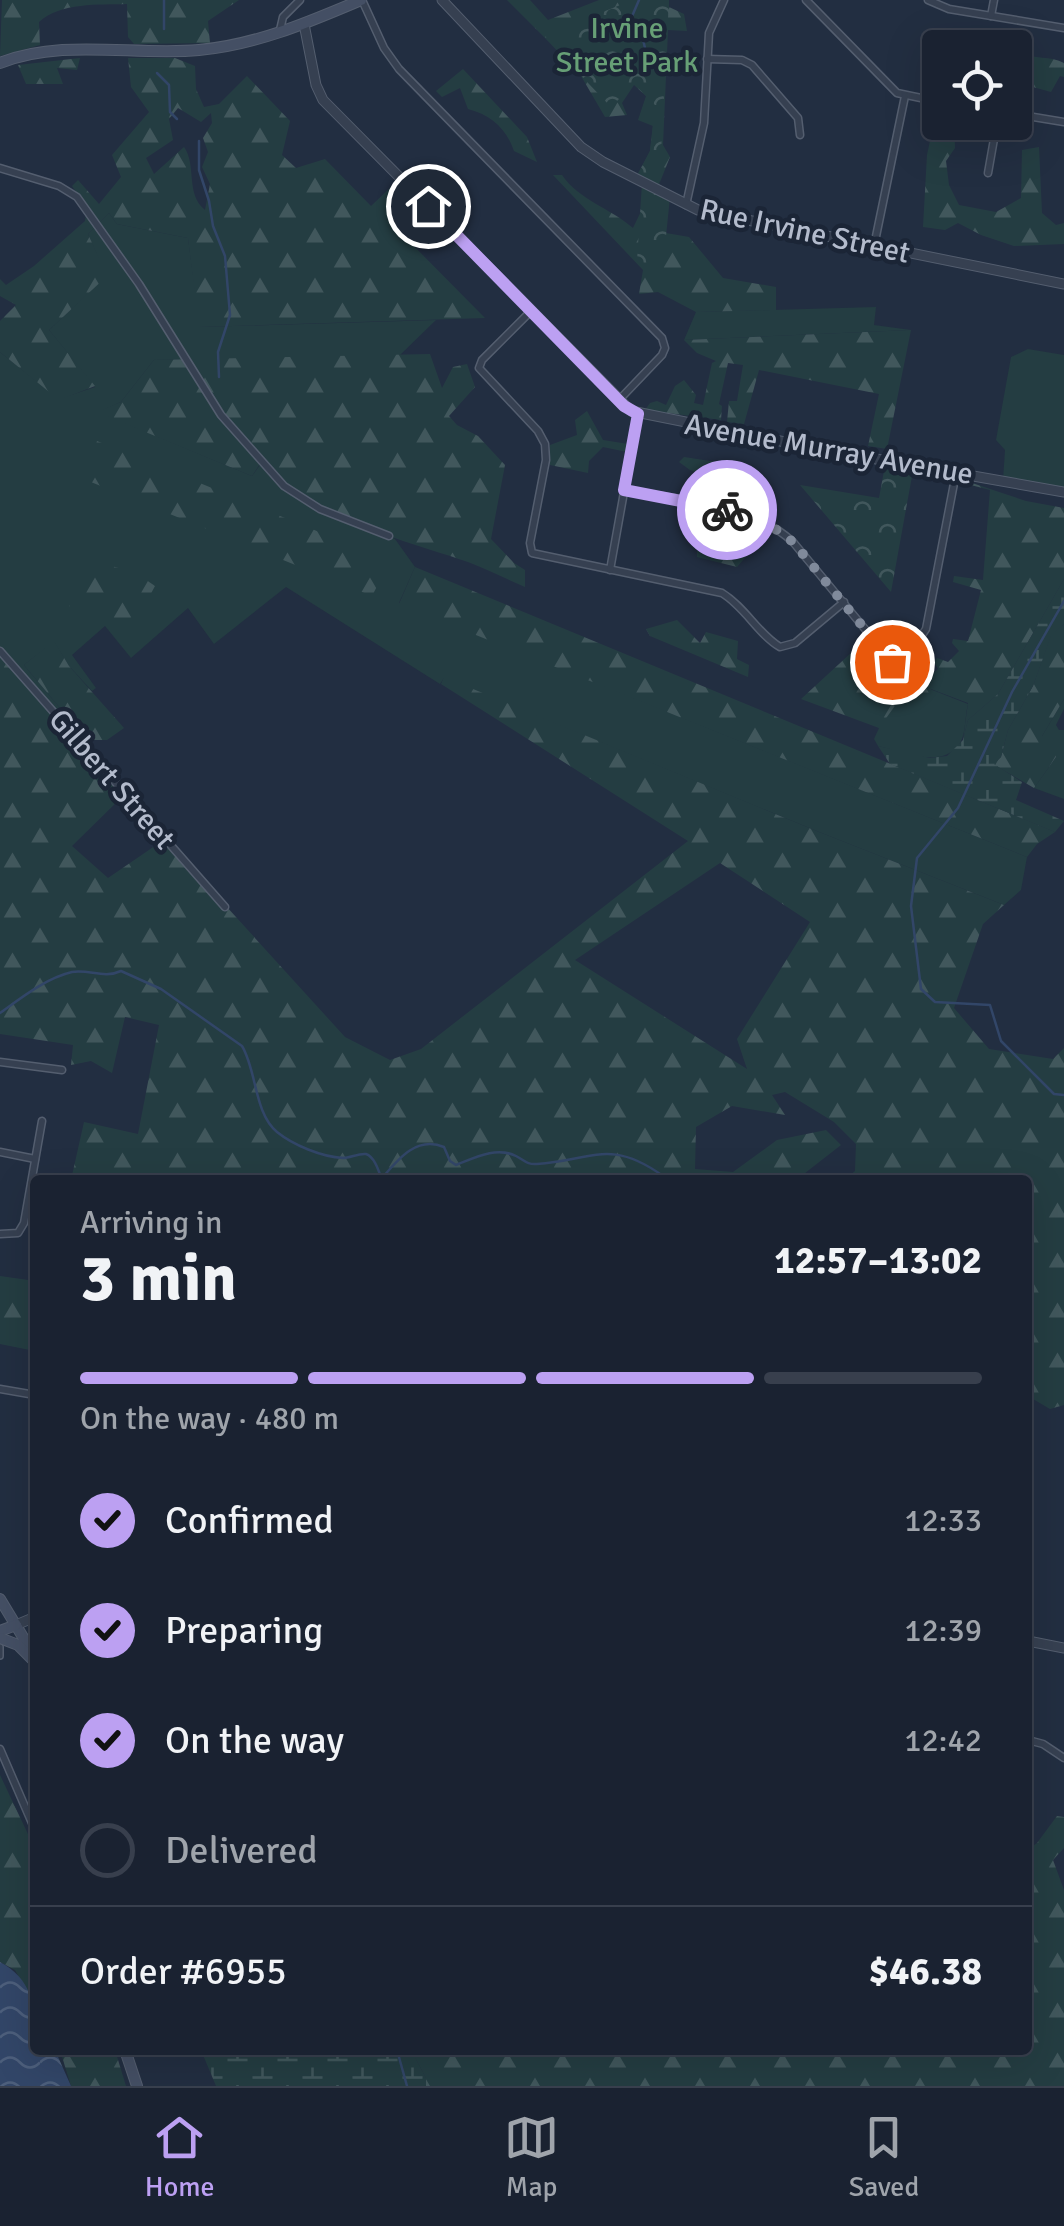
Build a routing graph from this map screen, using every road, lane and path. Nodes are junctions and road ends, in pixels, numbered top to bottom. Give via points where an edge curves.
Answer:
1 (300, 0) edge
2 (362, 0) edge
3 (442, 0) edge
4 (724, 0) edge
5 (806, 0) edge
6 (928, 0) edge
7 (994, 0) edge
8 (992, 16) junction
9 (304, 24) junction
10 (1064, 28) edge
11 (280, 32) junction
12 (707, 59) junction
13 (0, 63) edge
14 (905, 96) junction
15 (922, 99) edge
16 (1032, 117) edge
17 (1064, 122) edge
18 (800, 134) dead end
19 (993, 140) edge
20 (0, 168) edge
21 (988, 174) dead end
22 (686, 205) junction
23 (874, 246) junction
24 (1064, 284) edge
25 (531, 311) junction
26 (619, 400) junction
27 (638, 414) junction
28 (956, 472) junction
29 (624, 490) junction
30 (1064, 492) edge
31 (389, 536) dead end
32 (610, 570) junction
33 (844, 602) junction
34 (0, 651) edge
35 (892, 662) junction
36 (903, 675) dead end
37 (224, 907) dead end
38 (0, 1062) edge
39 (62, 1070) dead end
40 (42, 1122) dead end
41 (0, 1152) edge
42 (35, 1159) junction
43 (32, 1175) edge
44 (30, 1186) edge
45 (0, 1234) edge
46 (0, 1389) edge
47 (30, 1394) edge
48 (0, 1600) edge
49 (0, 1610) edge
50 (30, 1619) edge
51 (16, 1624) junction
52 (0, 1634) edge
53 (1032, 1642) edge
54 (0, 1647) edge
55 (1064, 1648) edge
56 (30, 1650) edge
57 (30, 1655) edge
58 (0, 1656) edge
59 (1032, 1741) edge
60 (0, 1749) edge
61 (1064, 1758) edge
62 (30, 1818) edge
63 (127, 2055) edge
64 (136, 2086) edge

1 - 11 street via 282,17
2 - 9 main road
2 - 26 street via 399,70 662,338 662,355
3 - 22 street, Rue Irvine Street via 581,147
4 - 12 street via 709,32
5 - 14 street
6 - 8 street
7 - 8 street
8 - 10 street
9 - 11 main road
9 - 25 street, Avenue Murray Avenue via 324,100
11 - 13 main road via 196,51 50,51
12 - 18 street via 752,65 798,118
12 - 22 street via 704,123
14 - 15 street
14 - 23 street
16 - 17 street
19 - 21 street
20 - 31 street via 77,196 221,416 284,486 320,509
22 - 23 street, Rue Irvine Street
23 - 24 street, Rue Irvine Street
25 - 26 street, Avenue Murray Avenue
25 - 32 street via 479,368 545,444 530,550
26 - 27 street, Avenue Murray Avenue
27 - 28 street, Avenue Murray Avenue
27 - 29 street
28 - 30 street, Avenue Murray Avenue
28 - 35 street via 926,629
29 - 32 street
29 - 33 street via 763,520 793,542
32 - 33 street via 722,592 780,646 795,643
33 - 35 street
34 - 37 street, Gilbert Street
35 - 36 street
38 - 39 street
40 - 42 street
41 - 42 street
42 - 43 street
44 - 45 street via 22,1229
46 - 47 street
48 - 49 main road
48 - 51 main road
50 - 51 street
51 - 52 main road
51 - 56 main road
52 - 57 main road
53 - 55 street
54 - 58 street
59 - 61 street
60 - 62 street
63 - 64 main road

